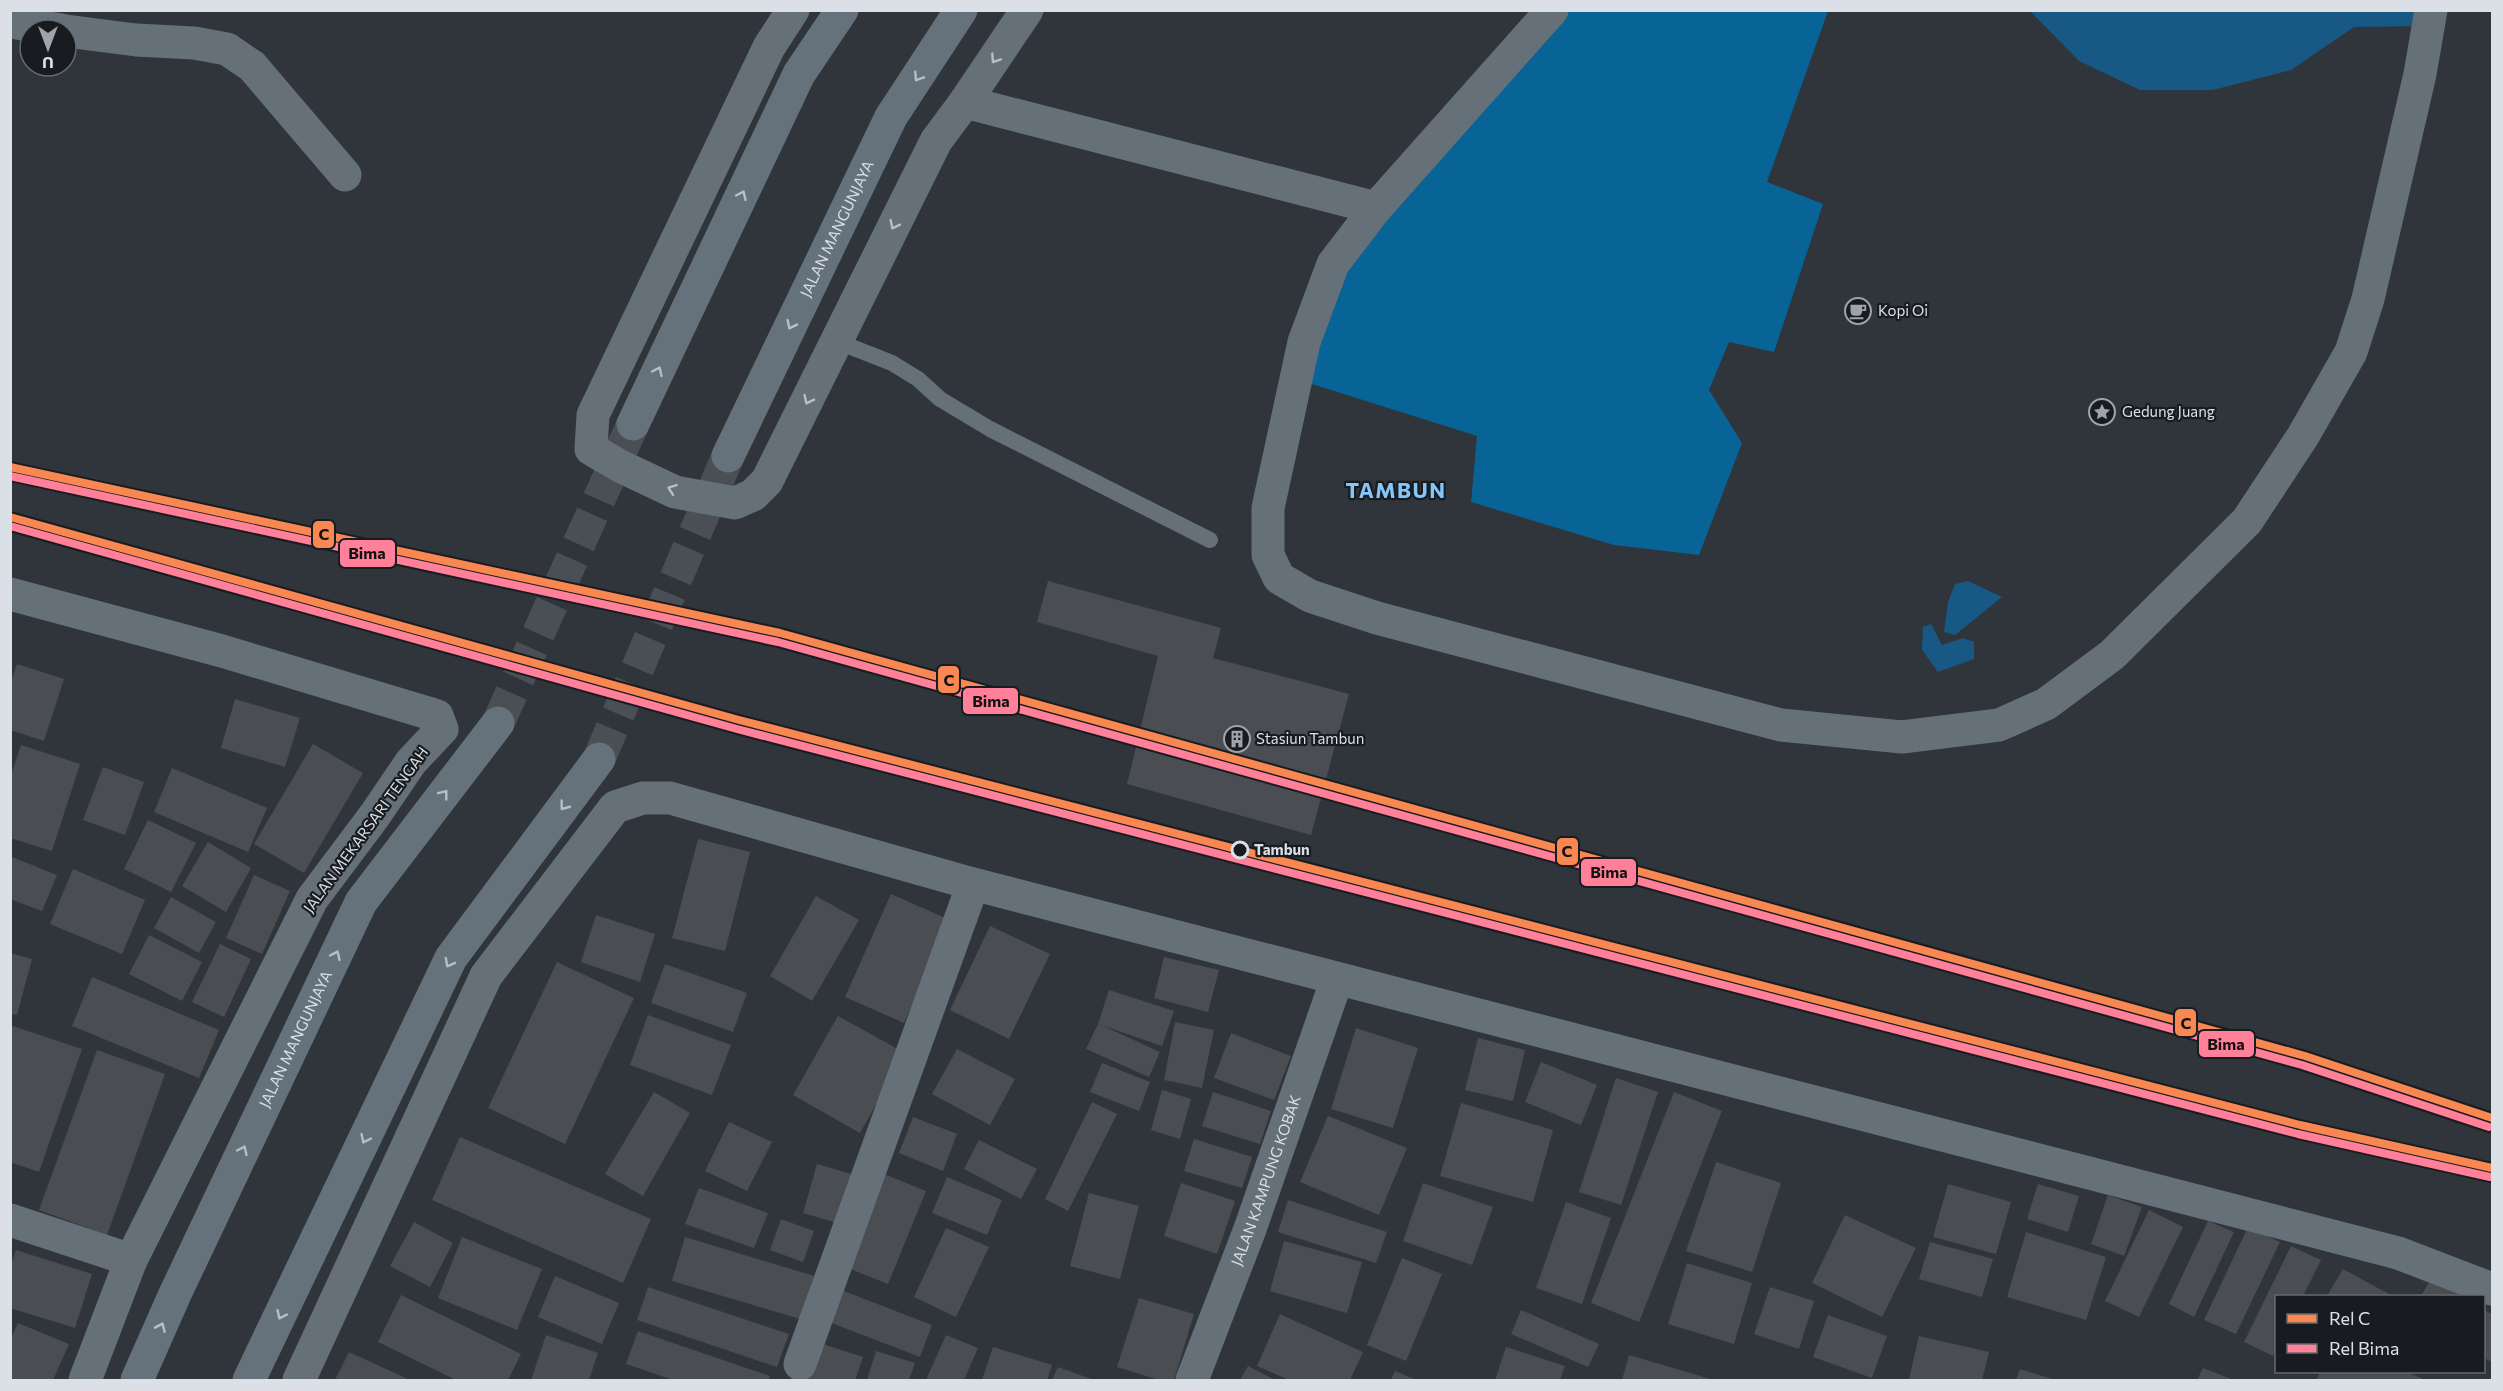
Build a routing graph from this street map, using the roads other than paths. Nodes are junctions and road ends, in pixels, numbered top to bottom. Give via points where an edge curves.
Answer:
1 (793, 10) edge
2 (842, 10) edge
3 (961, 10) edge
4 (1027, 10) edge
5 (1552, 10) edge
6 (2431, 10) edge
7 (78, 32) edge
8 (965, 102) junction
9 (345, 175) dead end
10 (1376, 208) junction
11 (836, 341) junction
12 (633, 424) tunnel mouth
13 (728, 456) tunnel mouth
14 (1210, 540) dead end
15 (10, 594) edge
16 (498, 723) tunnel mouth
17 (599, 759) tunnel mouth
18 (973, 884) junction
19 (1337, 979) junction
20 (10, 1220) edge
21 (131, 1260) junction
22 (2493, 1289) edge
23 (800, 1364) dead end
24 (85, 1380) edge
25 (137, 1380) edge
26 (249, 1380) edge
27 (299, 1380) edge
28 (1192, 1380) edge

11 -> 1 street via 767,482 753,495 735,503 675,492 591,449 593,415 769,47
12 -> 2 main road via 799,75
3 -> 13 main road, JALAN MANGUNJAYA via 891,117
4 -> 8 street
5 - 10 street
6 - 10 street via 2368,299 2351,352 2303,436 2247,521 2112,654 2046,704 1999,725 1902,737 1781,725 1377,618 1310,596 1280,578 1268,555 1268,508 1304,342 1333,264
7 - 9 street via 227,49 252,66
8 - 10 street
8 -> 11 street via 936,141
11 - 14 lane via 892,363 940,399 990,429
15 - 21 street, JALAN MEKARSARI TENGAH via 222,651 428,713 437,716 441,729 411,762 312,899
25 -> 16 main road, JALAN MANGUNJAYA via 361,902
17 -> 26 main road via 451,958
18 - 19 street
18 - 23 street
18 - 27 street via 670,798 643,798 615,807 486,976
19 - 22 street via 2398,1253
19 - 28 street, JALAN KAMPUNG KOBAK via 1250,1229
20 - 21 street
21 - 24 street, JALAN MEKARSARI TENGAH

